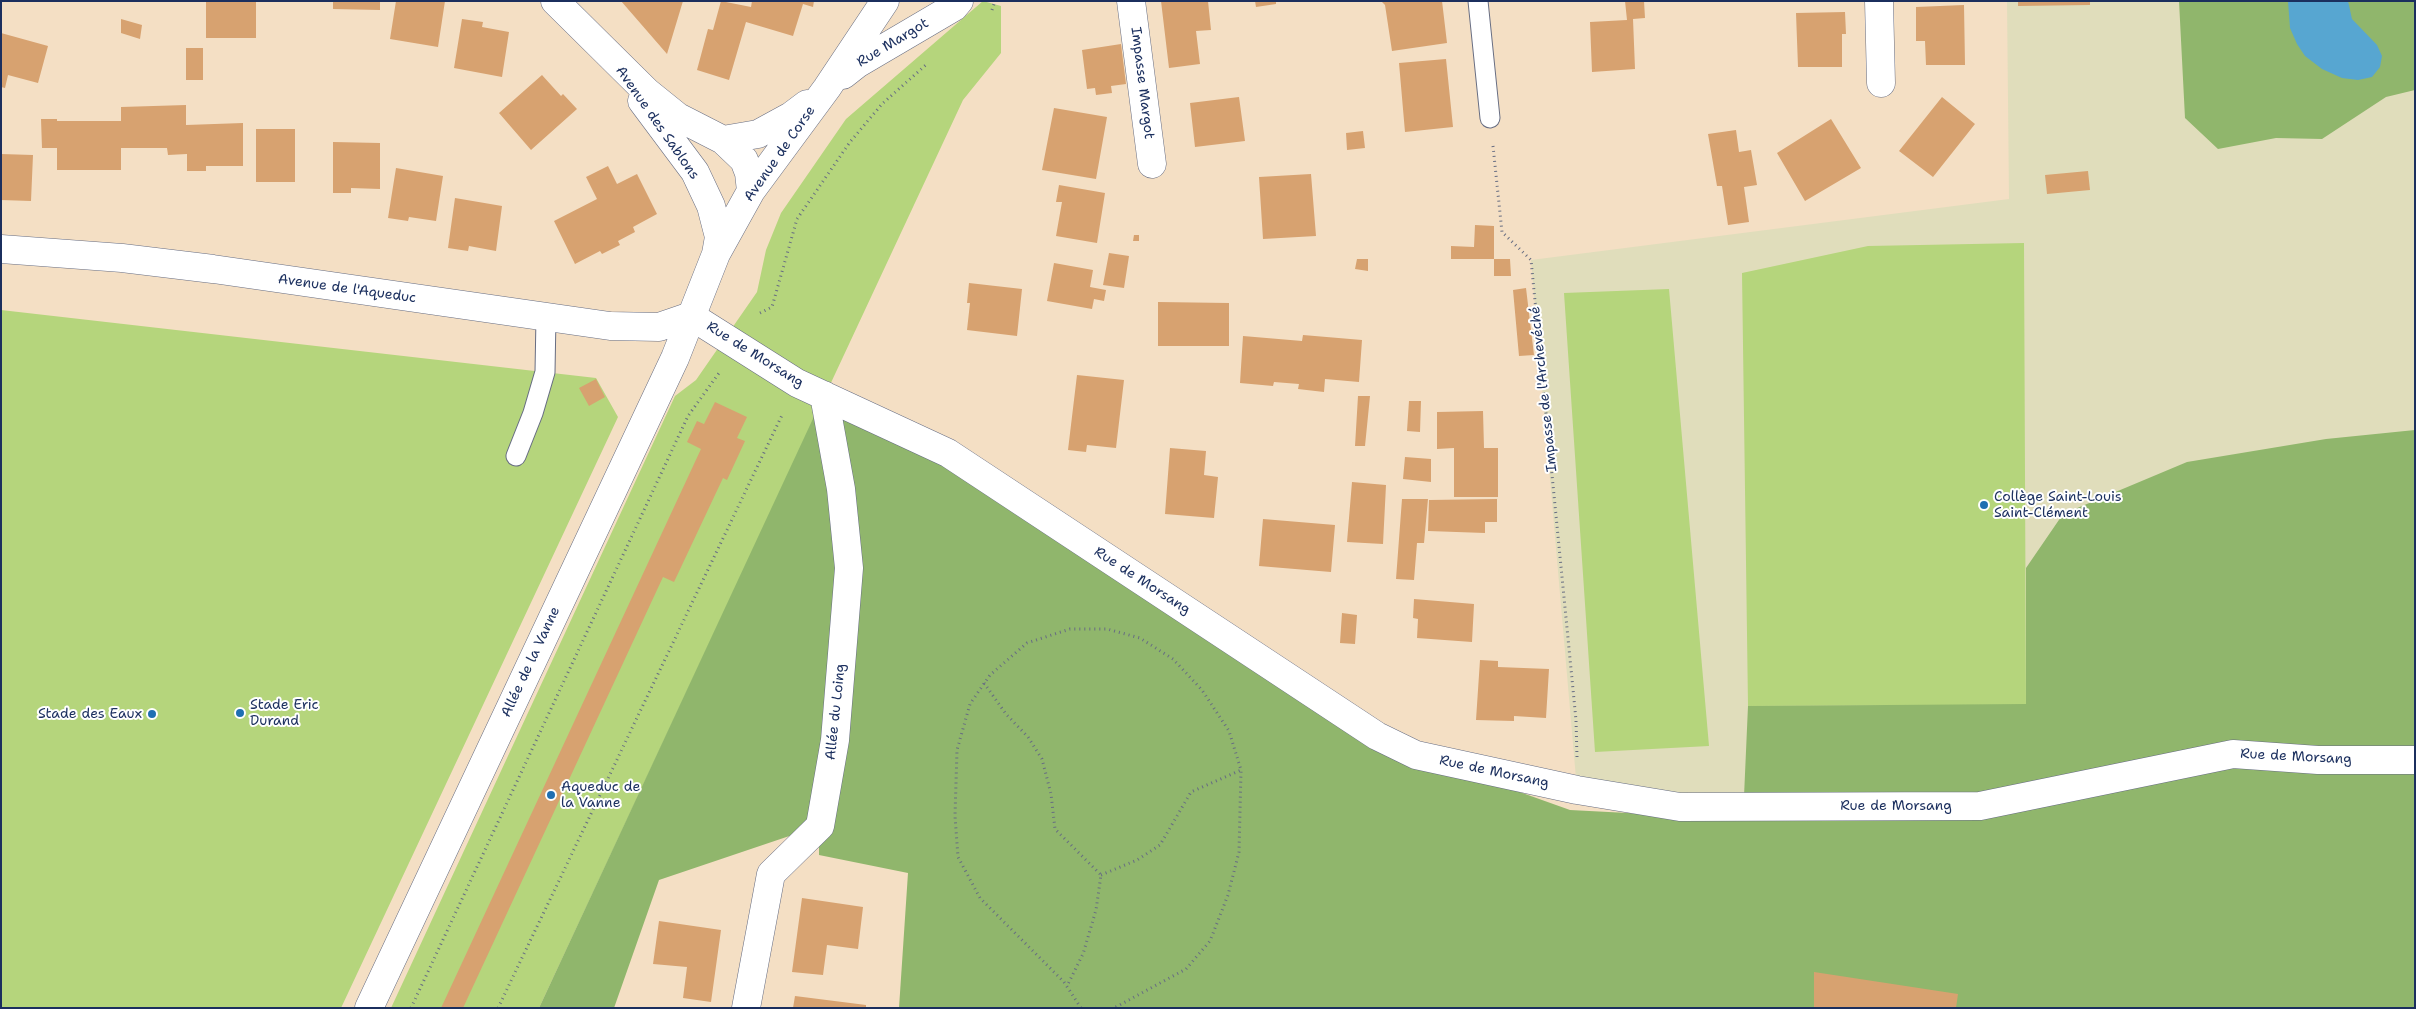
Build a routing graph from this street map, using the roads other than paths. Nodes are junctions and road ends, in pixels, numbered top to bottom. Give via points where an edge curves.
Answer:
1 (555, 1) edge
2 (885, 1) edge
3 (960, 1) edge
4 (1131, 1) edge
5 (1478, 1) edge
6 (1879, 1) edge
7 (606, 51) junction
8 (1881, 83) dead end
9 (827, 88) junction
10 (1490, 118) road end
11 (723, 140) junction
12 (1152, 164) dead end
13 (752, 191) junction
14 (1, 249) edge
15 (716, 254) junction
16 (692, 316) junction
17 (546, 317) junction
18 (824, 395) junction
19 (516, 456) dead end
20 (2415, 760) edge
21 (369, 1008) edge
22 (746, 1008) edge

1 - 7 street, Avenue des Sablons
2 - 9 street, Avenue de Corse
3 - 9 street, Rue Margot via 857,64
4 - 12 street, Impasse Margot
5 - 10 lane
6 - 8 street
7 - 11 street, Avenue des Sablons via 647,92 678,117
7 - 15 street, Avenue des Sablons via 695,172 711,206 719,237
9 - 11 street via 791,116 758,134
9 - 13 street, Avenue de Corse
11 - 13 street, Avenue des Sablons via 744,160
13 - 15 street, Avenue de Corse
14 - 17 street, Avenue de l'Aqueduc via 212,269
15 - 16 street, Avenue de Corse
16 - 17 street, Avenue de l'Aqueduc via 658,327 610,326
16 - 18 street, Rue de Morsang via 797,383
16 - 21 street, Allée de la Vanne via 671,367
17 - 19 lane via 545,372
18 - 20 street, Rue de Morsang via 948,453 1377,736 1416,755 1577,790 1680,807 1980,806 2234,754 2318,760
18 - 22 street, Allée du Loing via 842,489 849,568 835,740 820,826 771,874

